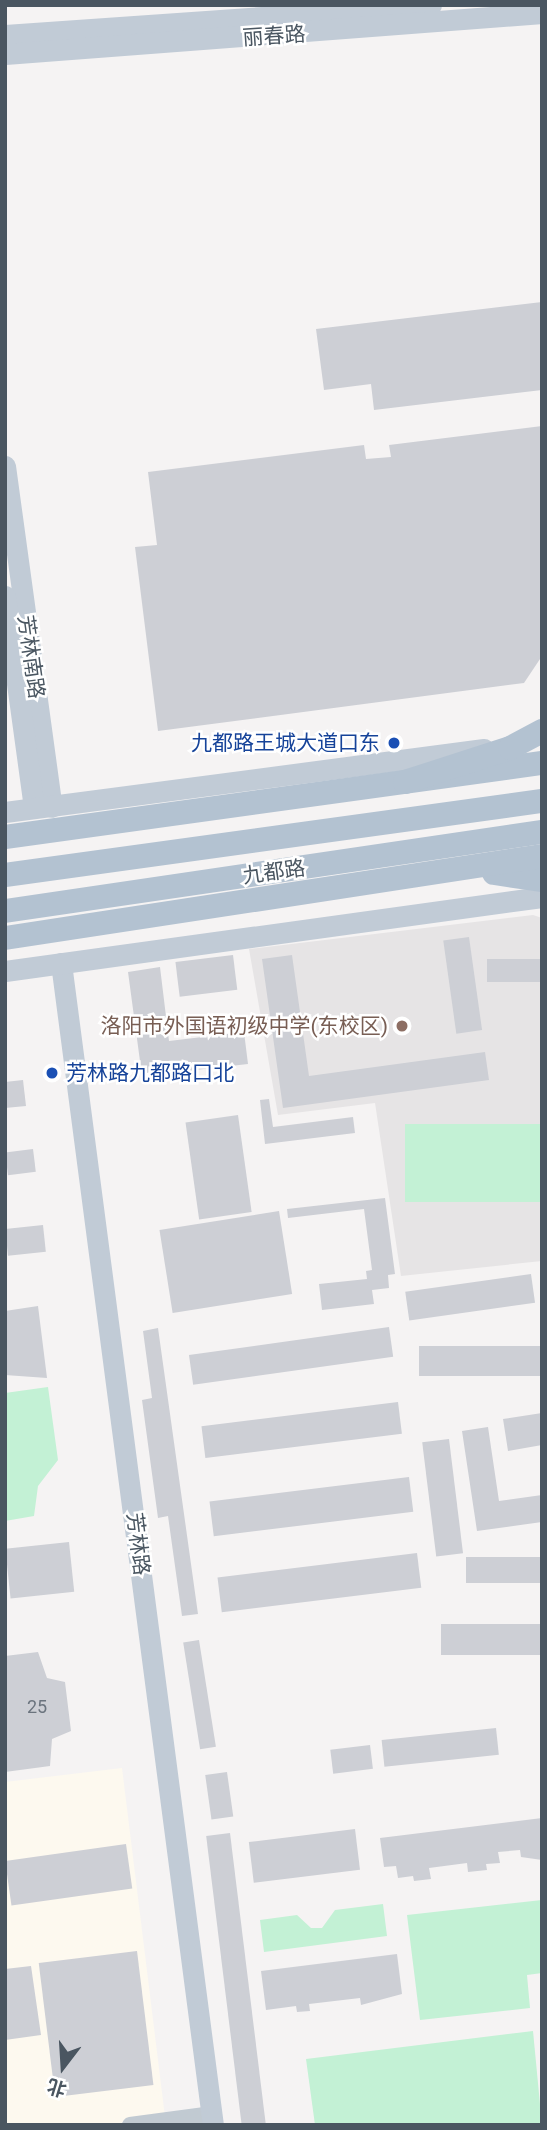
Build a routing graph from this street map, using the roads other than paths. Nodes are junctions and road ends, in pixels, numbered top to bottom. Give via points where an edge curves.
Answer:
1 (431, 5) edge
2 (541, 5) edge
3 (542, 13) edge
4 (5, 35) edge
5 (5, 54) edge
6 (5, 466) edge
7 (5, 596) edge
8 (542, 731) edge
9 (542, 741) edge
10 (542, 762) edge
11 (405, 782) junction
12 (542, 801) edge
13 (43, 808) junction
14 (5, 812) edge
15 (542, 832) edge
16 (5, 837) edge
17 (542, 856) edge
18 (5, 875) edge
19 (420, 878) junction
20 (542, 880) edge
21 (542, 897) edge
22 (5, 911) edge
23 (5, 938) edge
24 (55, 964) junction
25 (5, 971) edge
26 (206, 2120) edge
27 (130, 2125) edge

1 - 4 main road, 丽春路
2 - 3 main road
3 - 5 main road, 丽春路
6 - 13 main road, 芳林南路
7 - 13 main road, 芳林南路
8 - 11 main road, bridge via 510,748
9 - 13 main road
10 - 11 main road, bridge
11 - 16 main road
12 - 18 main road, 九都路
13 - 14 main road
15 - 22 main road, 九都路
17 - 19 main road
19 - 20 main road via 499,873
19 - 23 main road
21 - 24 main road
24 - 25 main road
24 - 26 main road, 芳林路
26 - 27 street

